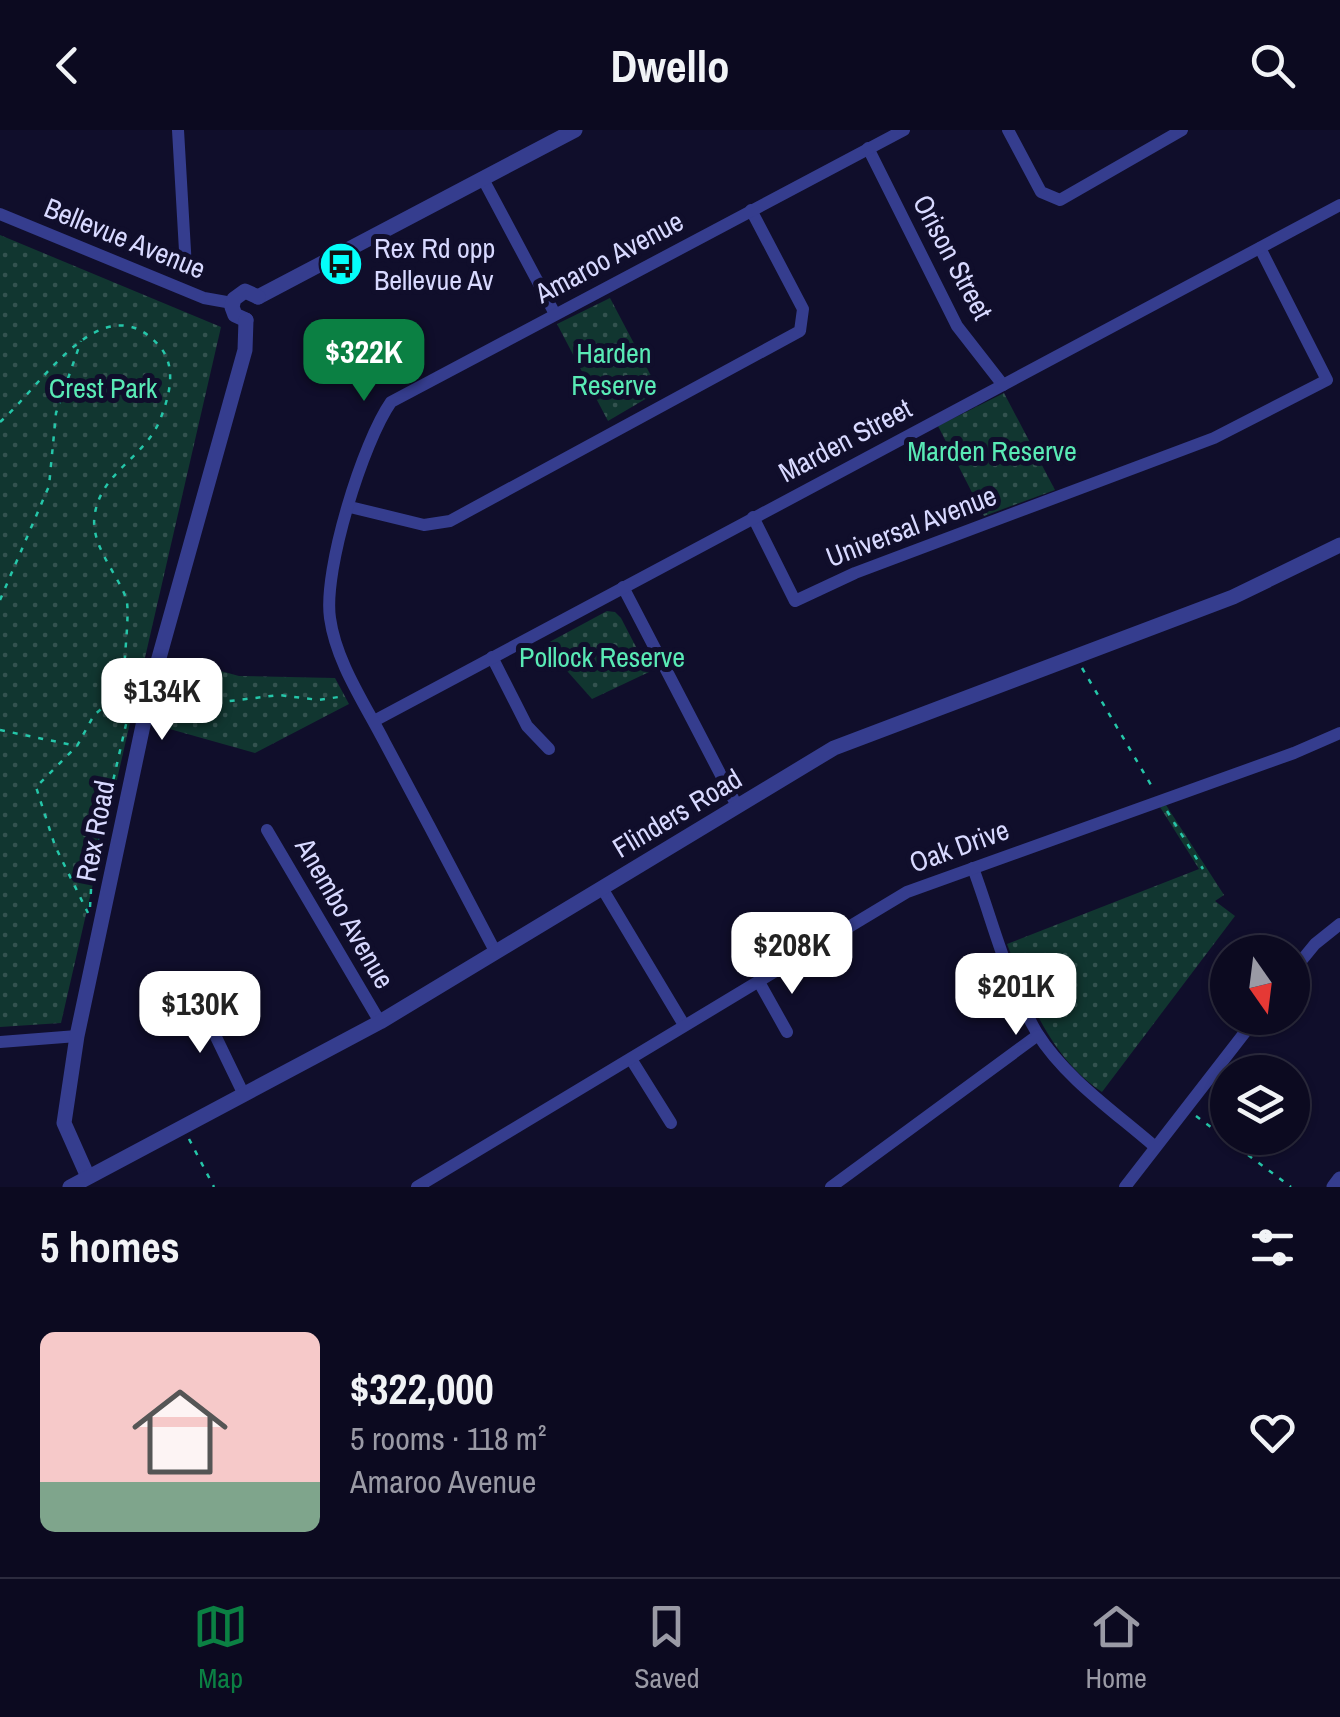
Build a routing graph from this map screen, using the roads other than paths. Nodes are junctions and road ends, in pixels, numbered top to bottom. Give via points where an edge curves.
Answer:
1 (178, 130) edge
2 (575, 130) edge
3 (904, 130) edge
4 (1008, 130) edge
5 (1182, 130) edge
6 (868, 148) junction
7 (483, 180) junction
8 (1340, 205) edge
9 (751, 210) junction
10 (0, 214) edge
11 (1260, 248) junction
12 (186, 268) dead end
13 (258, 297) junction
14 (232, 303) junction
15 (555, 314) junction
16 (246, 320) junction
17 (1003, 385) junction
18 (350, 507) junction
19 (753, 518) junction
20 (1340, 544) edge
21 (623, 587) junction
22 (492, 657) junction
23 (374, 721) junction
24 (1340, 733) edge
25 (549, 749) dead end
26 (737, 806) junction
27 (266, 830) dead end
28 (973, 868) junction
29 (602, 888) junction
30 (1340, 924) edge
31 (495, 951) junction
32 (1310, 951) edge
33 (760, 982) junction
34 (221, 1010) dead end
35 (380, 1022) junction
36 (684, 1026) junction
37 (786, 1032) dead end
38 (1038, 1034) junction
39 (1242, 1035) edge
40 (78, 1036) junction
41 (0, 1042) edge
42 (631, 1059) junction
43 (244, 1096) junction
44 (671, 1123) dead end
45 (1154, 1146) junction
46 (88, 1177) junction
47 (1340, 1179) edge
48 (70, 1187) edge
49 (416, 1187) edge
50 (830, 1187) edge
51 (1125, 1187) edge
52 (1334, 1187) edge

1 - 12 street
2 - 7 street
3 - 6 street, Amaroo Avenue
4 - 5 street via 1041,192 1060,200
6 - 9 street, Amaroo Avenue
6 - 17 street, Orison Street via 957,326
7 - 13 street
7 - 15 street
8 - 11 street, Marden Street
9 - 15 street, Amaroo Avenue
9 - 18 street via 803,310 800,331 450,522 424,525
10 - 14 street, Bellevue Avenue via 204,298
11 - 17 street, Marden Street
11 - 19 street, Universal Avenue via 1326,380 1214,438 794,601
13 - 14 street via 240,292
13 - 16 street via 258,314
14 - 16 street via 235,315
15 - 18 street, Amaroo Avenue via 391,402 366,447
16 - 40 street, Rex Road via 246,350 152,683
17 - 19 street, Marden Street
18 - 23 street, Amaroo Avenue via 332,572 330,623
19 - 21 street, Marden Street
20 - 26 street, Flinders Road via 1233,597 834,748
21 - 22 street, Marden Street
21 - 26 street
22 - 23 street, Marden Street
22 - 25 street via 527,726
23 - 31 street, Amaroo Avenue
24 - 28 street, Oak Drive
26 - 29 street, Flinders Road
27 - 35 street, Anembo Avenue
28 - 33 street, Oak Drive via 907,892
28 - 38 street
29 - 31 street, Flinders Road
29 - 36 street
30 - 32 street
31 - 35 street, Flinders Road
33 - 36 street, Oak Drive
33 - 37 street
34 - 43 street via 216,1037
35 - 43 street, Flinders Road
36 - 42 street, Oak Drive
38 - 45 street via 1064,1067
38 - 50 street
39 - 45 street
40 - 41 street
40 - 46 street, Rex Road via 64,1122
42 - 44 street
42 - 49 street, Oak Drive
43 - 46 street, Flinders Road
45 - 51 street
46 - 48 street, Flinders Road
47 - 52 street

